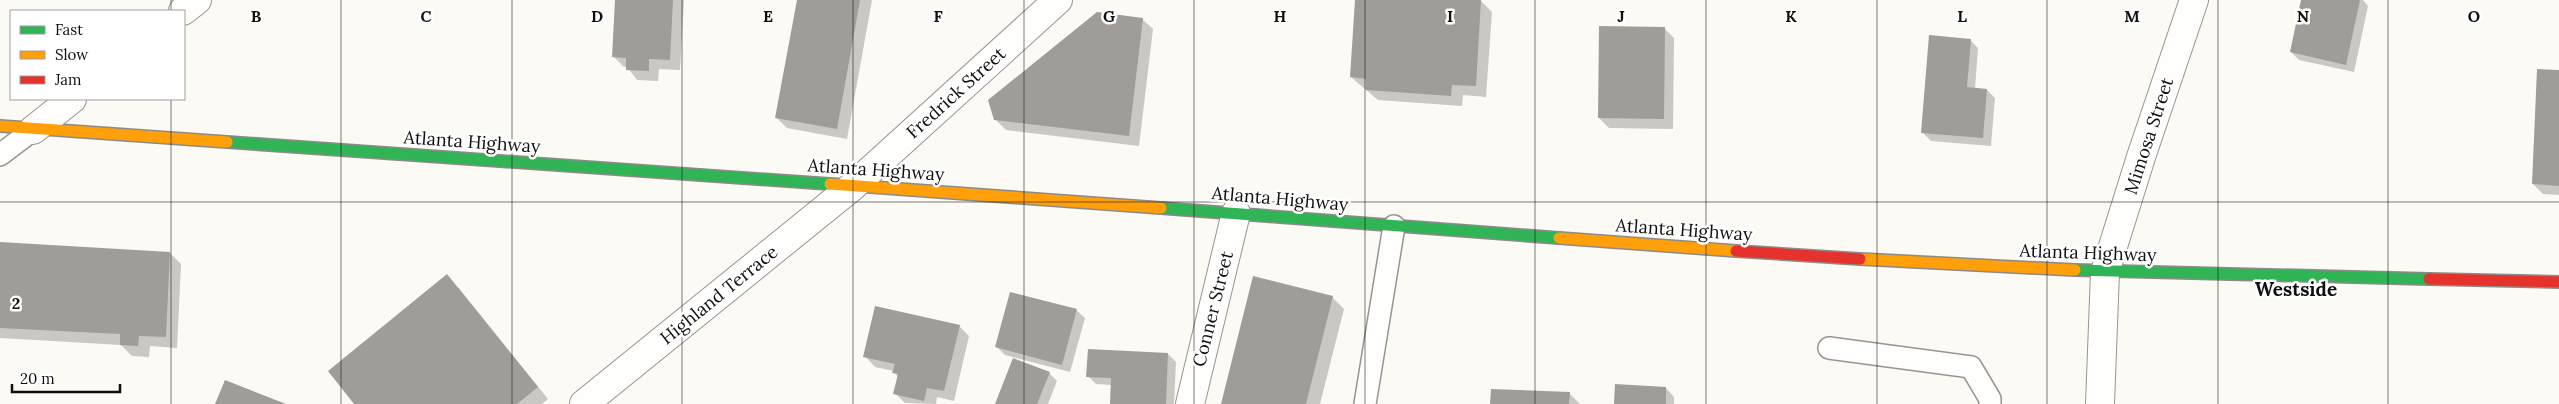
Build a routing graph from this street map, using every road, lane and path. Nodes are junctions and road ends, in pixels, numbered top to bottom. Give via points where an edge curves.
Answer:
1 (197, 0) edge
2 (1058, 0) edge
3 (2194, 0) edge
4 (184, 10) edge
5 (71, 100) edge
6 (0, 126) edge
7 (33, 130) junction
8 (0, 155) edge
9 (853, 186) junction
10 (1236, 213) junction
11 (1394, 226) junction
12 (2106, 272) junction
13 (2559, 282) edge
14 (1829, 348) dead end
15 (584, 404) edge
16 (1190, 404) edge
17 (1365, 404) edge
18 (1990, 404) edge
19 (2100, 404) edge

1 - 4 street
2 - 9 street, Fredrick Street
3 - 12 street, Mimosa Street
5 - 7 street
6 - 7 main road, Atlanta Highway
7 - 8 lane
7 - 9 main road, Atlanta Highway
9 - 10 main road, Atlanta Highway
9 - 15 street, Highland Terrace
10 - 11 main road, Atlanta Highway
10 - 16 street, Conner Street
11 - 12 main road, Atlanta Highway via 1801,256
11 - 17 lane
12 - 13 main road, Atlanta Highway
12 - 19 street, Mimosa Street
14 - 18 lane via 1971,366

